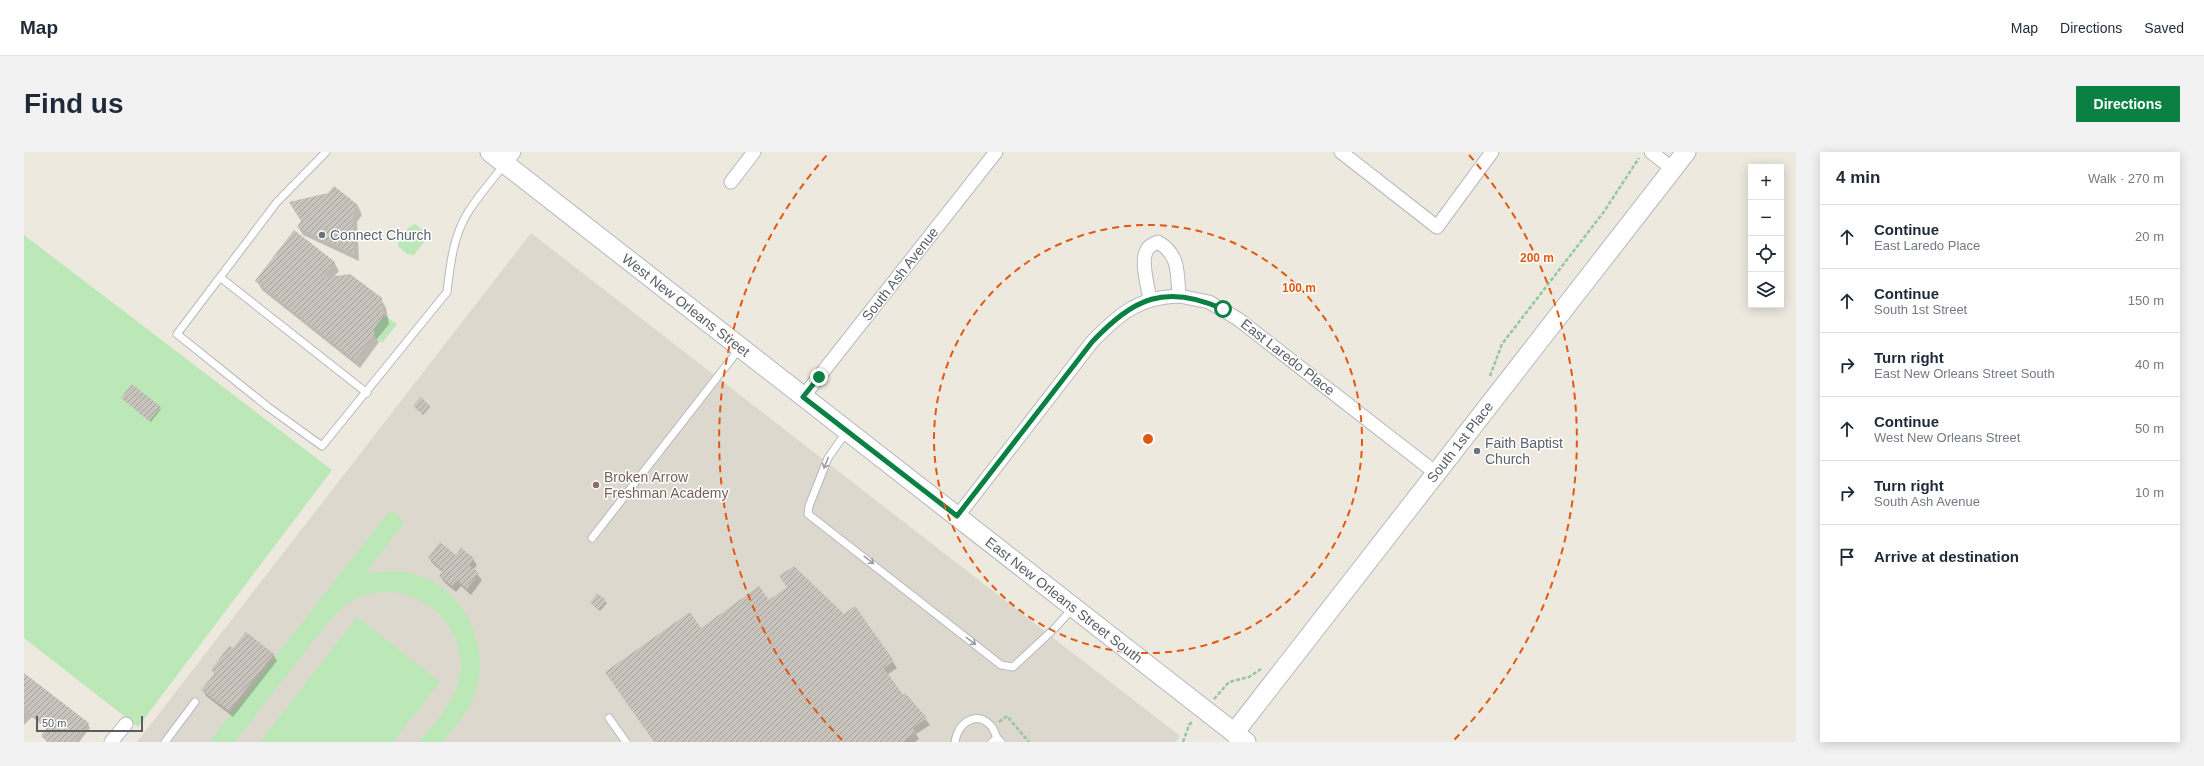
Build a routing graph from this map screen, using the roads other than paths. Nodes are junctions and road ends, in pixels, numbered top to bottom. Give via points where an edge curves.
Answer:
1 (326, 152) edge
2 (490, 152) edge
3 (754, 152) edge
4 (996, 152) edge
5 (1341, 152) edge
6 (1492, 152) edge
7 (1686, 152) edge
8 (1646, 153) edge
9 (509, 158) edge
10 (1672, 169) junction
11 (731, 182) dead end
12 (221, 278) junction
13 (1179, 296) junction
14 (1150, 300) junction
15 (740, 348) junction
16 (367, 393) junction
17 (803, 397) junction
18 (847, 431) junction
19 (882, 458) joint
20 (1436, 473) junction
21 (957, 516) junction
22 (592, 538) dead end
23 (1073, 607) junction
24 (195, 702) dead end
25 (608, 718) dead end
26 (126, 724) dead end
27 (1237, 737) edge
28 (996, 741) edge
29 (111, 742) edge
30 (165, 742) edge
31 (626, 742) edge
32 (955, 742) edge

1 - 12 lane via 276,202
2 - 9 main road, West New Orleans Street
3 - 11 street
4 - 17 street, South Ash Avenue
5 - 6 street via 1437,227
7 - 10 main road, South 1st Place
8 - 10 street
9 - 15 main road, West New Orleans Street
9 - 16 lane via 461,227 450,262 447,292
10 - 20 main road, South 1st Place
12 - 16 lane
12 - 16 lane via 177,334 268,407 322,446
13 - 14 street, East Laredo Place
13 - 14 street via 1174,256 1168,248 1158,242 1145,252
13 - 20 street, East Laredo Place via 1209,302 1238,319
14 - 21 street, East Laredo Place via 1124,313 1092,342
15 - 17 main road, West New Orleans Street
15 - 22 lane
17 - 18 main road, West New Orleans Street
18 - 19 main road, West New Orleans Street
18 -> 23 lane via 828,458 808,514 1001,665 1013,667 1054,629
19 - 21 main road, East New Orleans Street South
20 - 27 main road, South 1st Place
21 - 23 main road, East New Orleans Street South
23 - 27 main road, East New Orleans Street South
24 - 30 lane
25 - 31 lane
26 - 29 street
28 - 32 lane via 991,726 974,719 960,726

